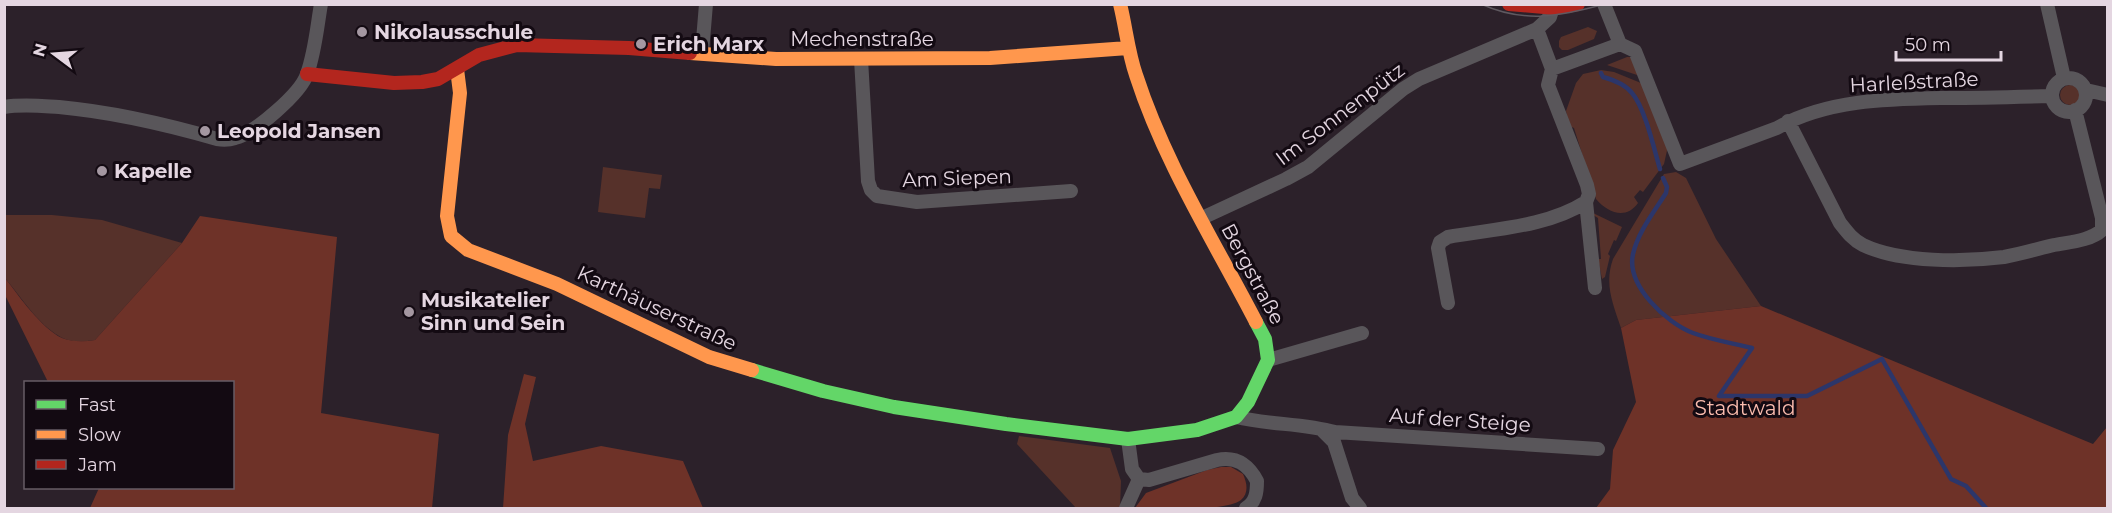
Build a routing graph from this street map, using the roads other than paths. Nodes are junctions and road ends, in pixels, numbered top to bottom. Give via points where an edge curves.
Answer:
1 (321, 4) edge
2 (706, 4) edge
3 (1119, 4) edge
4 (1509, 4) edge
5 (1578, 4) edge
6 (1604, 4) edge
7 (2047, 4) edge
8 (1554, 6) edge
9 (1537, 29) junction
10 (1620, 44) junction
11 (1128, 48) junction
12 (702, 52) junction
13 (861, 59) junction
14 (458, 69) junction
15 (1552, 69) junction
16 (307, 74) junction
17 (2064, 78) junction
18 (2086, 90) junction
19 (2108, 95) edge
20 (2052, 96) junction
21 (4, 107) edge
22 (2075, 110) junction
23 (1788, 121) junction
24 (1071, 191) dead end
25 (1587, 202) junction
26 (1202, 218) junction
27 (2104, 233) edge
28 (1595, 288) dead end
29 (1448, 303) dead end
30 (1362, 333) dead end
31 (1268, 360) junction
32 (1236, 417) junction
33 (1319, 428) junction
34 (1128, 439) junction
35 (1598, 449) dead end
36 (1139, 479) junction
37 (1126, 508) edge
38 (1246, 508) edge
39 (1360, 508) edge

1 - 16 street
2 - 12 street
3 - 11 street, Bergstraße
4 - 8 street
5 - 8 street
6 - 10 street
7 - 17 street
8 - 9 street via 1550,17
9 - 15 street
9 - 26 street, Im Sonnenpütz via 1419,79 1308,167
10 - 15 street
10 - 23 street, Harleßstraße via 1635,51 1680,164
11 - 13 street, Mechenstraße via 990,58
11 - 26 street, Bergstraße via 1152,117
12 - 13 street, Mechenstraße via 776,59
12 - 14 street, Mechenstraße via 517,45 479,55
13 - 24 street, Am Siepen via 868,181 877,196 917,202
14 - 16 street, Mechenstraße via 438,79 410,83
14 - 34 street, Karthäuserstraße via 460,93 447,216 452,236 468,250 557,284 709,357 823,391 894,407
15 - 25 street via 1548,85 1587,185
16 - 21 street via 293,96 256,127 228,140 75,109
17 - 18 street via 2078,80
17 - 20 street via 2057,83
18 - 19 street
18 - 22 street via 2084,102
20 - 22 street via 2060,109
20 - 23 street, Harleßstraße via 1867,101
22 - 27 street
23 - 27 street via 1840,223 1855,240 1877,250 1938,259 1975,259 2006,256
25 - 28 street
25 - 29 street via 1539,221 1448,237 1440,242
26 - 31 street, Bergstraße via 1265,339
30 - 31 street
31 - 32 street via 1248,402
32 - 33 street, Auf der Steige
32 - 34 street via 1197,430
33 - 35 street, Auf der Steige
33 - 39 street via 1334,442 1352,498
34 - 36 street via 1132,469
36 - 37 street
36 - 38 street via 1149,480 1217,459 1236,460 1257,481 1252,505

